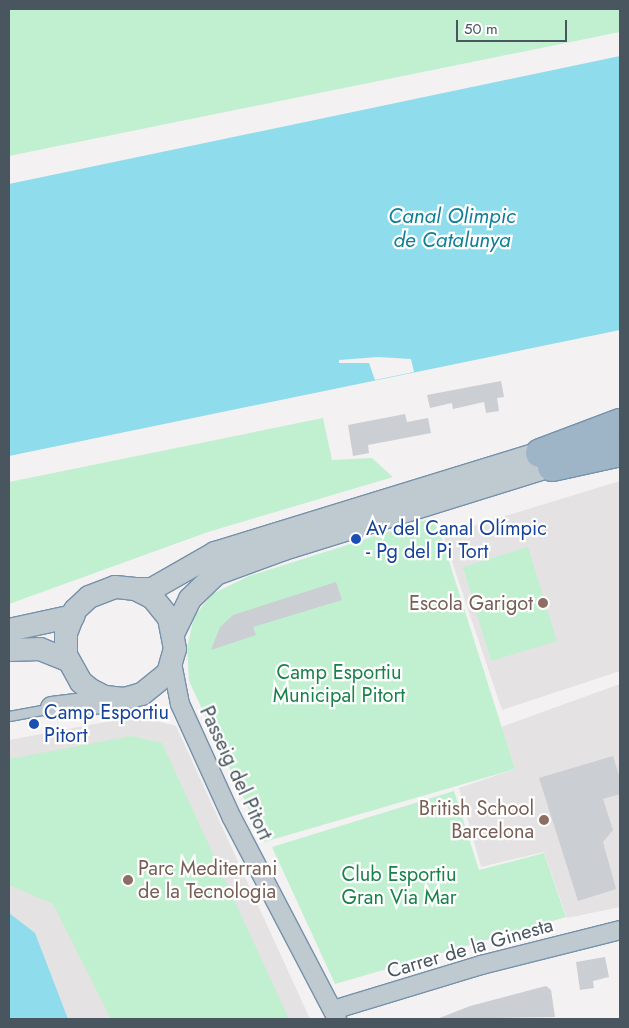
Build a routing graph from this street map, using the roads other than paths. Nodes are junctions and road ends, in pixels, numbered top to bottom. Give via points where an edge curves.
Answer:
1 (620, 423) edge
2 (620, 432) edge
3 (620, 442) edge
4 (620, 452) edge
5 (546, 460) junction
6 (136, 589) junction
7 (73, 616) junction
8 (9, 630) edge
9 (174, 634) junction
10 (9, 650) edge
11 (172, 663) junction
12 (72, 668) junction
13 (148, 691) junction
14 (124, 699) junction
15 (180, 704) junction
16 (52, 708) junction
17 (9, 716) edge
18 (620, 930) edge
19 (335, 1015) edge

1 - 5 highway
2 - 5 street
3 - 5 street
4 - 5 highway
5 - 6 street via 215,553 152,589
5 - 9 street via 216,574 190,599
6 - 7 street via 116,587 90,597
6 - 9 street via 162,606
7 - 8 street
7 - 12 street via 66,633
9 - 11 street
10 - 12 street via 40,649
11 - 13 street via 168,673
11 - 15 street, Passeig del Pitort
12 - 14 street via 91,690 105,697
12 - 16 street via 73,694
13 - 14 street
13 - 15 street, Passeig del Pitort via 167,694
14 - 16 street
15 - 19 street, Passeig del Pitort via 265,886
16 - 17 lane
18 - 19 street, Carrer de la Ginesta via 482,965

